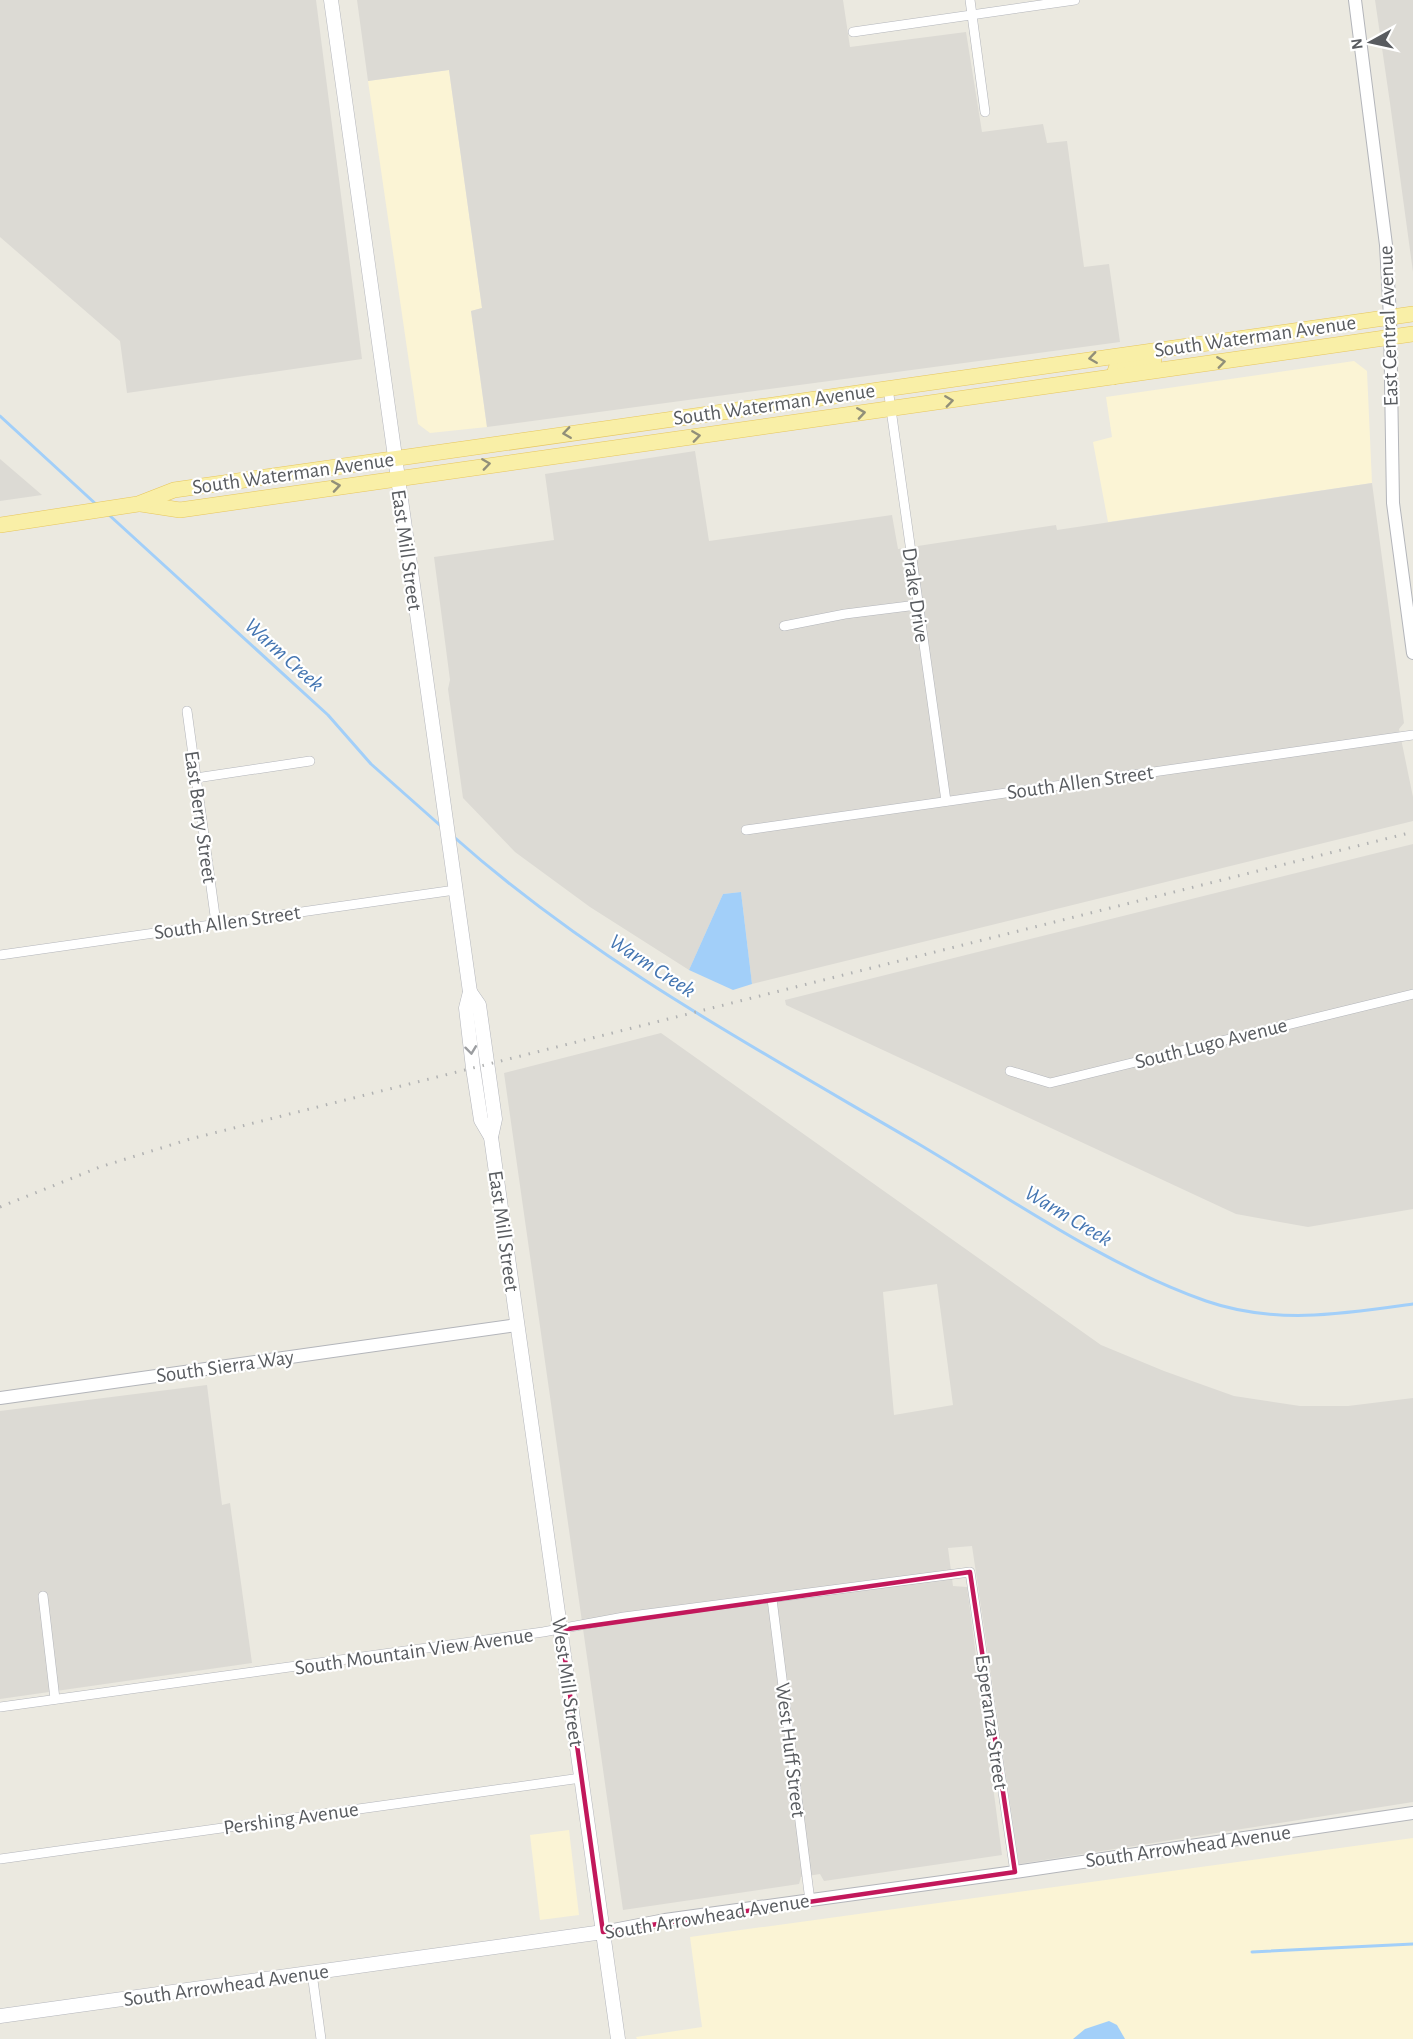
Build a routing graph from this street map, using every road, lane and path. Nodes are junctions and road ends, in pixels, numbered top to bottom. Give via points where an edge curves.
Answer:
1 (331, 0) edge
2 (970, 0) edge
3 (1075, 0) edge
4 (1355, 0) edge
5 (972, 14) junction
6 (853, 32) dead end
7 (985, 112) dead end
8 (1413, 314) edge
9 (1390, 317) junction
10 (1413, 334) edge
11 (1390, 337) junction
12 (1193, 344) junction
13 (1113, 377) junction
14 (888, 388) junction
15 (891, 409) junction
16 (394, 458) junction
17 (288, 473) junction
18 (397, 477) junction
19 (138, 504) junction
20 (180, 510) junction
21 (0, 525) edge
22 (917, 605) junction
23 (1411, 624) edge
24 (784, 626) dead end
25 (1413, 653) edge
26 (187, 711) dead end
27 (1413, 735) edge
28 (310, 761) dead end
29 (196, 777) junction
30 (946, 801) junction
31 (746, 830) dead end
32 (455, 890) junction
33 (216, 923) junction
34 (0, 956) edge
35 (1413, 994) edge
36 (1010, 1071) dead end
37 (517, 1325) junction
38 (0, 1398) edge
39 (970, 1572) joint
40 (43, 1596) dead end
41 (772, 1599) junction
42 (561, 1630) junction
43 (55, 1699) junction
44 (0, 1707) edge
45 (581, 1778) junction
46 (1413, 1813) edge
47 (0, 1859) edge
48 (1015, 1872) junction
49 (810, 1901) junction
50 (603, 1932) junction
51 (312, 1973) junction
52 (0, 2016) edge
53 (321, 2039) edge
54 (618, 2039) edge

1 - 16 main road, East Mill Street
2 - 5 street
3 - 5 street
4 - 9 street, East Central Avenue via 1385,235
5 - 6 street
5 - 7 street
8 - 9 main road, South Waterman Avenue
9 - 11 street, East Central Avenue
9 - 12 main road, South Waterman Avenue
10 - 11 main road, South Waterman Avenue
13 -> 11 main road, South Waterman Avenue
11 - 23 street, East Central Avenue via 1393,503
12 - 13 main road via 1149,361 1117,366
12 -> 14 main road, South Waterman Avenue
15 -> 13 main road, South Waterman Avenue
14 - 15 street, Drake Drive
14 -> 16 main road, South Waterman Avenue
18 -> 15 main road, South Waterman Avenue
15 - 22 street, Drake Drive
16 - 17 main road, South Waterman Avenue
16 - 18 main road, East Mill Street
17 - 19 main road, South Waterman Avenue via 174,490
17 - 20 main road via 272,487 183,499
20 -> 18 main road, South Waterman Avenue
18 - 32 main road, East Mill Street
19 - 20 main road, South Waterman Avenue
19 - 21 main road, South Waterman Avenue
22 - 24 street
22 - 30 street, Drake Drive
23 - 25 street, East Central Avenue
26 - 29 street, East Berry Street
27 - 30 street, South Allen Street
28 - 29 street
29 - 33 street, East Berry Street
30 - 31 street, South Allen Street
32 - 33 street, South Allen Street
32 - 37 main road, East Mill Street via 470,992 466,1008 479,1110 491,1137
33 - 34 street, South Allen Street
35 - 36 street, South Lugo Avenue via 1050,1083
37 - 38 street, South Sierra Way
37 - 42 main road, West Mill Street
39 - 41 street, South Mountain View Avenue
39 - 48 street, Esperanza Street
40 - 43 street
41 - 42 street, South Mountain View Avenue via 624,1617
41 - 49 street, West Huff Street
42 - 43 street, South Mountain View Avenue via 246,1676
42 - 45 main road, West Mill Street
43 - 44 street, South Mountain View Avenue
45 - 47 street, Pershing Avenue
45 - 50 main road, West Mill Street
46 - 48 street, South Arrowhead Avenue
48 - 49 street, South Arrowhead Avenue
49 - 50 street, South Arrowhead Avenue
50 - 51 main road, South Arrowhead Avenue
50 - 54 main road, West Mill Street
51 - 52 main road, South Arrowhead Avenue
51 - 53 street

